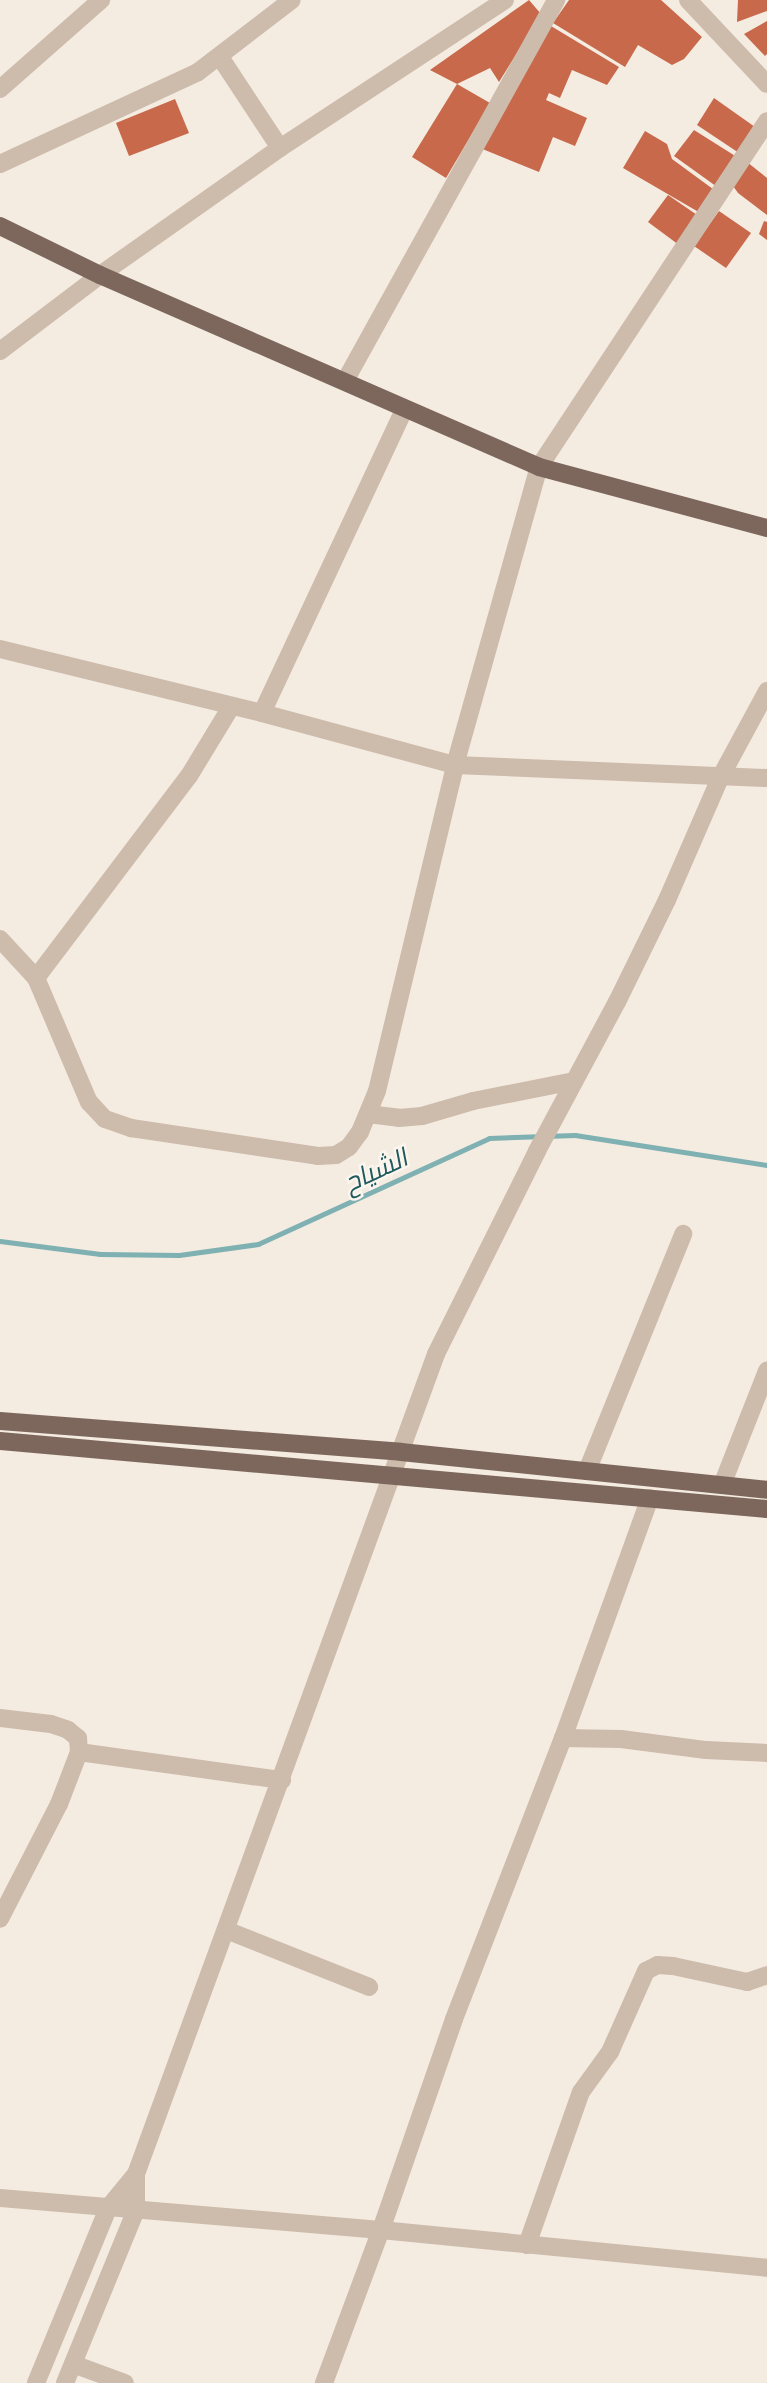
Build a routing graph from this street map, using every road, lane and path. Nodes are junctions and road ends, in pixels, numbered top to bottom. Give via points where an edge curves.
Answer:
1 (101, 0) edge
2 (292, 0) edge
3 (505, 0) edge
4 (555, 0) edge
5 (700, 4) edge
6 (220, 57) junction
7 (767, 83) edge
8 (0, 89) edge
9 (767, 121) edge
10 (280, 148) junction
11 (0, 164) edge
12 (0, 226) edge
13 (100, 275) junction
14 (0, 351) edge
15 (345, 381) junction
16 (404, 410) junction
17 (539, 467) junction
18 (767, 528) edge
19 (1, 653) edge
20 (767, 691) edge
21 (231, 707) junction
22 (262, 713) junction
23 (455, 765) junction
24 (720, 778) junction
25 (767, 778) edge
26 (0, 939) edge
27 (36, 978) junction
28 (573, 1081) junction
29 (368, 1114) junction
30 (683, 1234) dead end
31 (767, 1371) edge
32 (0, 1421) edge
33 (0, 1441) edge
34 (401, 1452) junction
35 (587, 1471) junction
36 (392, 1478) junction
37 (722, 1485) junction
38 (767, 1490) edge
39 (650, 1498) junction
40 (767, 1509) edge
41 (0, 1718) edge
42 (563, 1738) junction
43 (79, 1752) junction
44 (767, 1753) edge
45 (282, 1780) junction
46 (0, 1919) edge
47 (226, 1930) junction
48 (767, 1975) edge
49 (369, 1987) dead end
50 (136, 2174) junction
51 (0, 2198) edge
52 (108, 2208) junction
53 (136, 2210) junction
54 (381, 2230) junction
55 (527, 2245) junction
56 (767, 2268) edge
57 (73, 2364) junction
58 (36, 2383) edge
59 (65, 2383) edge
60 (125, 2383) edge
61 (324, 2383) edge

1 - 8 street
2 - 6 street
3 - 10 street
4 - 15 street
5 - 7 street
6 - 10 street
6 - 11 street via 198,72
9 - 17 street
10 - 13 street
12 - 13 main road
13 - 14 street
13 - 15 main road
15 - 16 main road
16 - 17 main road
16 - 22 street
17 - 18 main road
17 - 23 street
19 - 21 street
20 - 24 street
21 - 22 street
21 - 27 street via 189,776
22 - 23 street
23 - 24 street
23 - 29 street via 393,1033
24 - 25 street
24 - 28 street via 667,900
26 - 27 street
27 - 29 street via 89,1102 105,1119 131,1128 318,1156 337,1155 349,1147
28 - 29 street via 422,1116
28 - 34 street via 436,1354
30 - 35 street
31 - 37 street
32 - 34 main road
33 - 36 main road
34 - 35 main road
34 - 36 street
35 - 37 main road
36 - 39 main road
36 - 45 street
37 - 38 main road
39 - 40 main road
39 - 42 street
41 - 43 street via 68,1730 78,1738
42 - 44 street
42 - 54 street via 454,2019
43 - 45 street
43 - 46 street via 59,1804
45 - 47 street
47 - 49 street
47 - 50 street
48 - 55 street via 747,1982 673,1966 658,1965 646,1971 610,2052 581,2092
50 - 52 street
50 - 53 street
51 - 52 street
52 - 53 street
52 - 58 street
53 - 54 street
53 - 57 street
54 - 55 street
54 - 61 street
55 - 56 street
57 - 59 street
57 - 60 street

